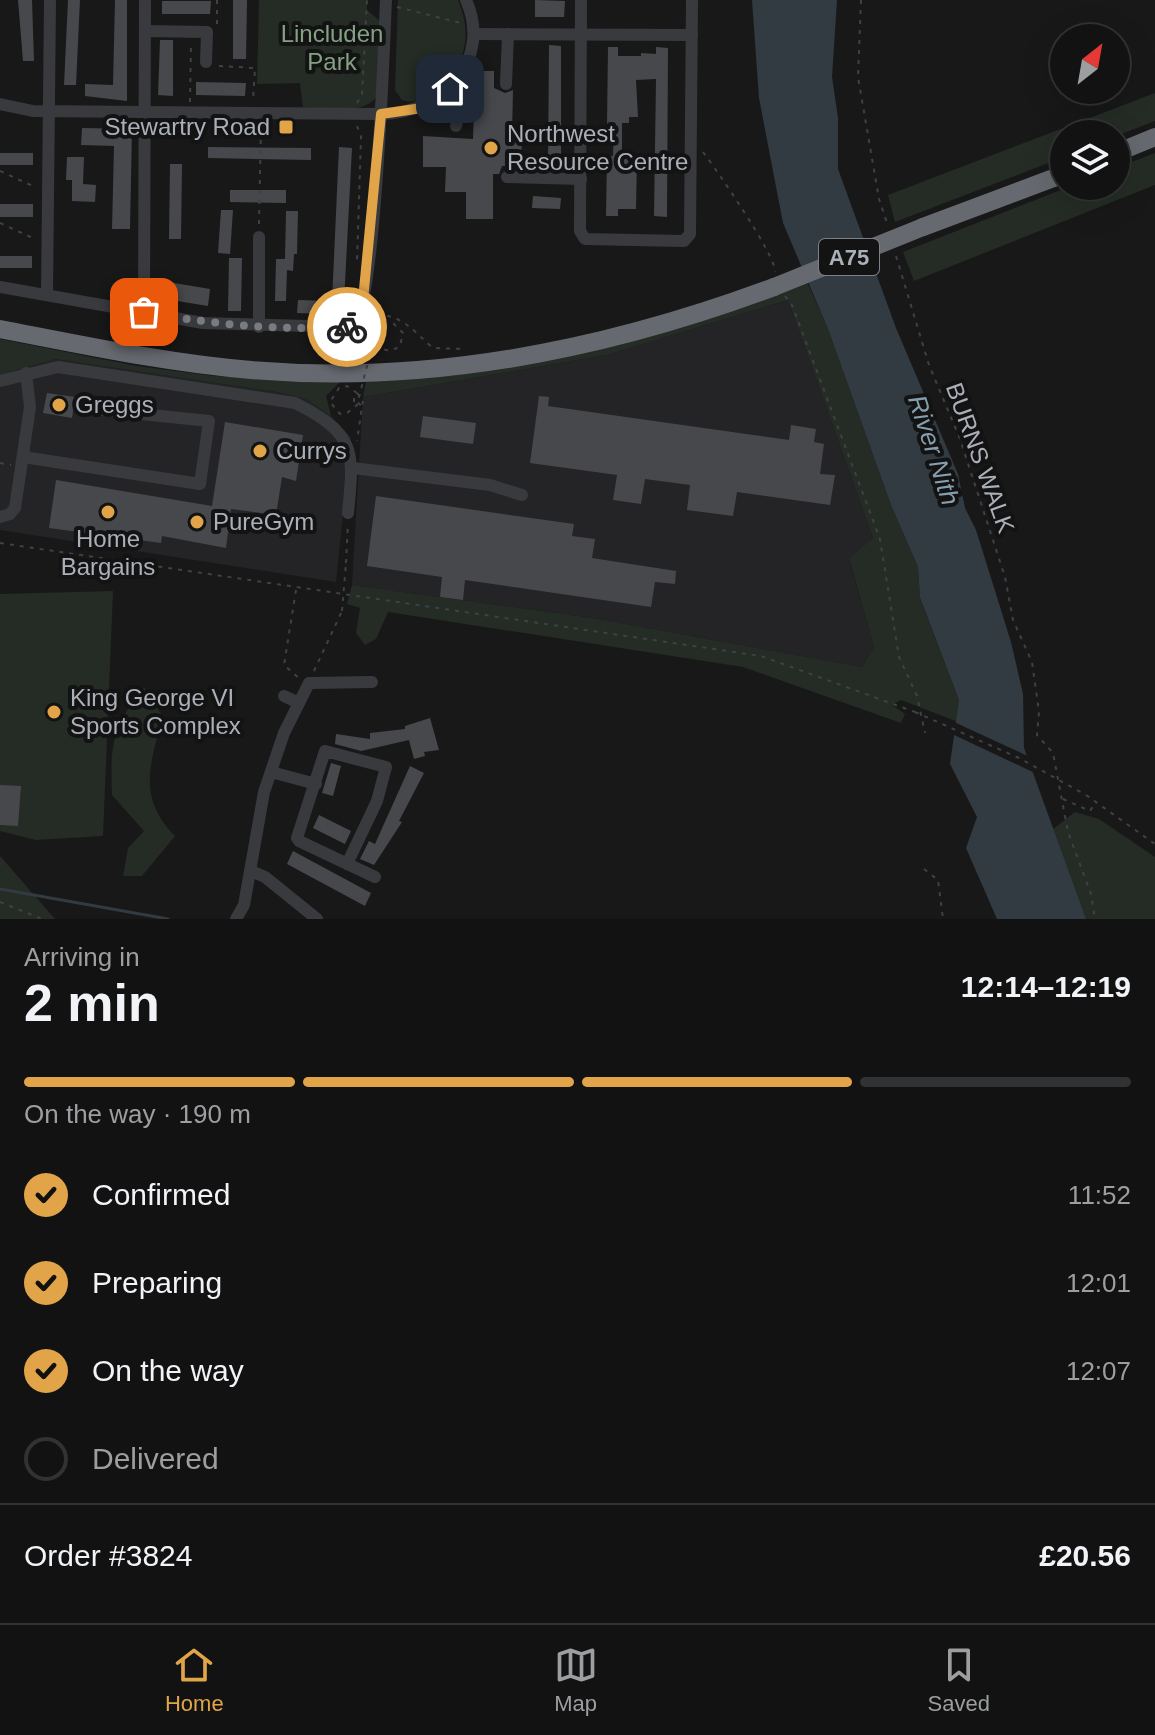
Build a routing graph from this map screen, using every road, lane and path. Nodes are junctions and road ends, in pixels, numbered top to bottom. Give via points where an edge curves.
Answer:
1 (50, 0) edge
2 (145, 0) edge
3 (367, 0) edge
4 (466, 0) edge
5 (581, 0) edge
6 (692, 0) edge
7 (861, 0) edge
8 (386, 2) edge
9 (474, 30) junction
10 (145, 31) junction
11 (191, 32) junction
12 (508, 34) junction
13 (581, 35) junction
14 (692, 35) junction
15 (206, 62) joint
16 (506, 84) dead end
17 (450, 89) junction
18 (0, 104) edge
19 (49, 111) junction
20 (145, 111) junction
21 (190, 111) junction
22 (257, 112) junction
23 (349, 114) junction
24 (381, 114) junction
25 (456, 126) dead end
26 (1155, 137) edge
27 (691, 140) junction
28 (1130, 147) edge
29 (0, 171) edge
30 (507, 177) dead end
31 (581, 179) junction
32 (1050, 179) edge
33 (48, 193) junction
34 (0, 223) edge
35 (889, 231) dead end
36 (259, 237) joint
37 (48, 244) junction
38 (893, 246) dead end
39 (357, 267) dead end
40 (777, 285) junction
41 (0, 287) edge
42 (47, 295) junction
43 (144, 312) junction
44 (375, 323) junction
45 (259, 327) junction
46 (0, 329) edge
47 (375, 334) junction
48 (470, 349) dead end
49 (26, 373) junction
50 (0, 381) edge
51 (356, 401) junction
52 (363, 408) junction
53 (103, 410) dead end
54 (23, 457) junction
55 (353, 464) junction
56 (522, 495) dead end
57 (348, 513) joint
58 (0, 517) edge
59 (0, 543) edge
60 (296, 588) junction
61 (372, 682) dead end
62 (309, 683) junction
63 (284, 696) dead end
64 (299, 703) junction
65 (925, 733) dead end
66 (271, 772) junction
67 (316, 784) junction
68 (1062, 798) junction
69 (1096, 801) junction
70 (1155, 844) edge
71 (347, 864) junction
72 (924, 869) dead end
73 (251, 871) junction
74 (375, 877) dead end
75 (0, 902) edge
76 (42, 919) edge
77 (236, 919) edge
78 (317, 919) edge
79 (943, 919) edge
80 (1095, 919) edge

1 - 19 street
2 - 10 street
3 - 23 path via 362,95
4 - 9 street
5 - 13 street
6 - 14 street
7 - 35 path via 858,77
8 - 9 path
8 - 24 street
9 - 12 street
9 - 17 street via 467,63
10 - 11 street
10 - 20 street
11 - 15 street via 207,32
11 - 21 path
12 - 13 street
12 - 16 street
13 - 14 street
13 - 31 street
14 - 27 street
15 - 22 path via 255,68
17 - 24 street via 422,108
17 - 25 street via 462,100
18 - 19 street
19 - 20 street
19 - 33 street
20 - 21 street
20 - 43 street
21 - 22 street
22 - 23 street
22 - 36 path
23 - 24 street
23 - 39 path via 348,121 361,136
24 - 45 street via 358,320 347,327
26 - 28 highway
27 - 31 street via 690,234 684,241 585,239 580,231
27 - 40 path via 762,241 776,267
29 - 33 path
30 - 31 street
32 - 40 highway, A75, bridge
33 - 37 street
34 - 37 path
36 - 45 street
37 - 42 street
38 - 68 path, BURNS WALK via 929,365 960,439 1005,577 1013,620 1032,662 1037,735 1053,753
40 - 46 highway, A75 via 634,334 564,350 383,372 253,370 133,355
40 - 65 path via 792,305 880,539 899,657 917,696
41 - 42 street
42 - 43 street
43 - 45 street
44 - 47 path, bridge via 379,337
44 - 47 path, bridge via 373,333 386,350 400,346 403,333 385,323
44 - 48 path via 383,315 407,324 433,348
47 - 51 path, bridge
49 - 50 street
49 - 54 street via 31,396
49 - 55 street via 58,367 295,403 332,428 349,448
51 - 52 path
51 - 52 path, bridge via 353,410 340,414 330,402 339,388 347,386 363,400
52 - 55 path
53 - 54 street via 209,421 200,484
54 - 58 street via 15,508
55 - 56 street via 490,485
55 - 57 street
57 - 62 path, bridge via 342,611
59 - 60 path
60 - 62 path via 284,665
60 - 69 path, bridge via 761,656 915,712 1019,758
61 - 62 street
62 - 64 street
63 - 64 street
64 - 66 street via 281,728
66 - 67 street
66 - 73 street
67 - 71 street via 297,838
67 - 71 street via 325,751 386,767 377,801
68 - 69 path via 1090,811
68 - 80 path, BURNS WALK
69 - 70 path
71 - 74 street
72 - 79 path via 938,880
73 - 77 street
73 - 78 street
75 - 76 path

